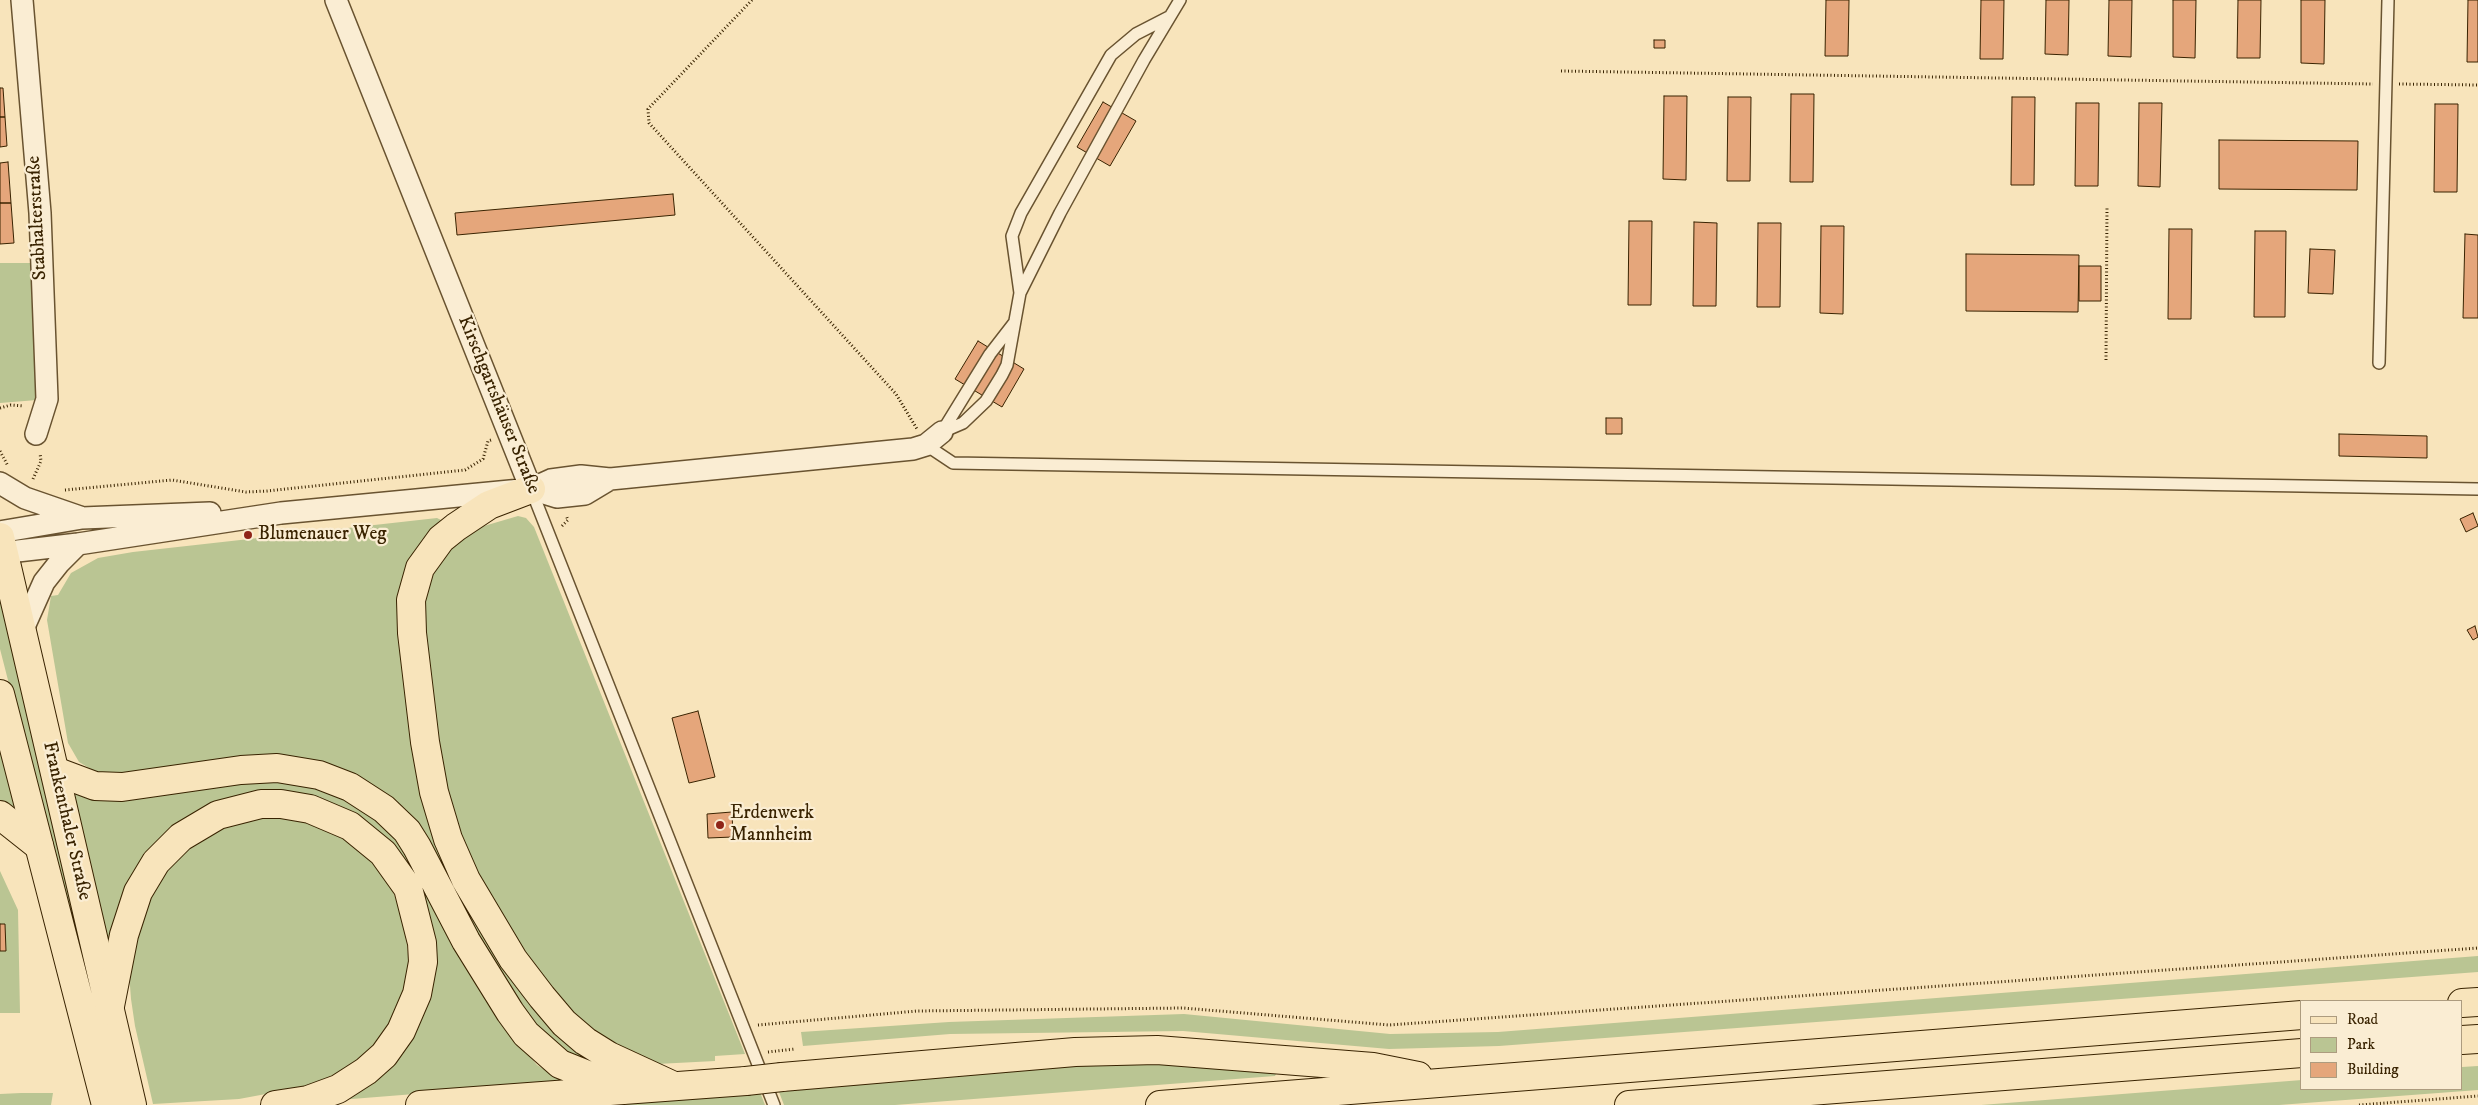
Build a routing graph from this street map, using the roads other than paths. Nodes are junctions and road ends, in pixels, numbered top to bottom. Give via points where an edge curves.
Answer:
1 (22, 0) edge
2 (336, 0) edge
3 (1180, 0) edge
4 (2388, 0) edge
5 (1171, 16) junction
6 (1020, 293) junction
7 (1016, 319) junction
8 (2379, 363) dead end
9 (36, 434) dead end
10 (934, 438) junction
11 (0, 483) edge
12 (531, 489) junction
13 (2478, 489) edge
14 (281, 514) junction
15 (82, 518) junction
16 (1, 544) edge
17 (78, 544) junction
18 (23, 629) junction
19 (0, 694) edge
20 (55, 771) junction
21 (0, 815) edge
22 (39, 846) junction
23 (2478, 1002) edge
24 (2463, 1003) edge
25 (109, 1011) junction
26 (2300, 1015) edge
27 (2478, 1039) edge
28 (2463, 1040) edge
29 (2300, 1053) edge
30 (1452, 1082) junction
31 (674, 1086) junction
32 (625, 1090) junction
33 (106, 1105) edge
34 (132, 1105) edge
35 (275, 1105) edge
36 (420, 1105) edge
37 (774, 1105) edge
38 (1160, 1105) edge
39 (1629, 1105) edge

1 - 9 street, Stabhalterstraße via 40,213 47,399
2 - 12 street, Kirschgartshäuser Straße
3 - 5 lane
4 - 8 lane
5 - 6 lane via 1060,213
5 - 6 lane via 1136,34 1111,55 1021,213 1012,236
6 - 7 lane
7 - 10 lane
7 - 10 lane via 1007,365 986,401 963,423
10 - 12 street via 913,449 610,479 581,476 551,480
10 - 13 lane via 953,463
11 - 15 street via 24,498
12 - 14 street
12 - 31 main road via 489,505 456,527 434,547 420,568 411,600 412,633 434,792 448,839 466,880 513,959 542,997 585,1041 609,1056
12 - 37 lane, Kirschgartshäuser Straße
14 - 15 street via 184,513
14 - 17 street
15 - 16 street
16 - 17 street
16 - 18 main road, Frankenthaler Straße
17 - 18 street via 44,582
18 - 20 main road, Frankenthaler Straße
19 - 22 main road, Frankenthaler Straße
20 - 25 main road, Frankenthaler Straße
20 - 32 main road via 95,786 122,787 277,768 319,775 350,787 384,809 407,831 466,941 526,1034 560,1064
21 - 22 main road
22 - 33 main road, Frankenthaler Straße
23 - 24 main road
25 - 34 main road, Frankenthaler Straße
25 - 35 main road via 124,934 138,892 156,862 181,837 218,815 261,804 310,809 350,826 383,853 408,888 422,942 417,994 401,1031 384,1055 366,1071 330,1092 308,1100
26 - 30 main road
27 - 28 main road
29 - 39 main road
30 - 31 main road, bridge via 1374,1067 1157,1050 1074,1052
30 - 38 main road
31 - 32 main road
32 - 36 main road

